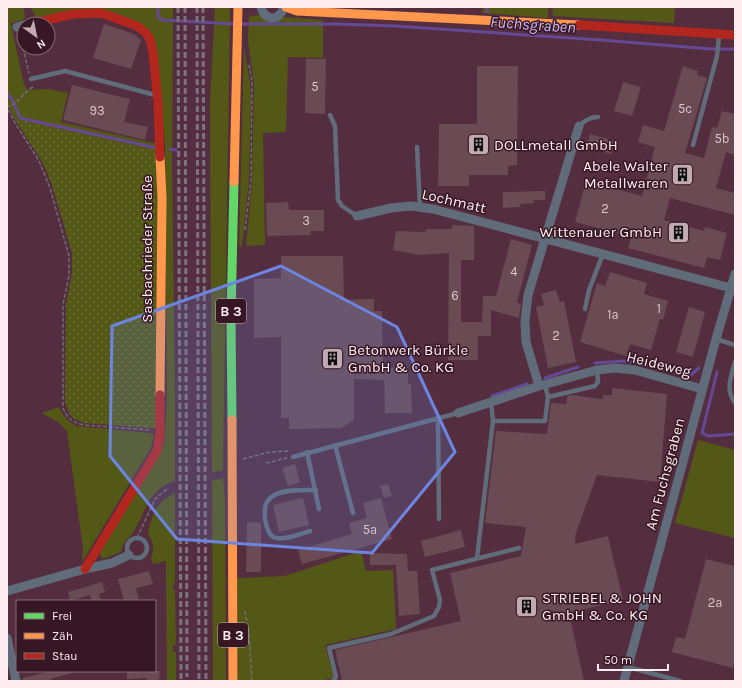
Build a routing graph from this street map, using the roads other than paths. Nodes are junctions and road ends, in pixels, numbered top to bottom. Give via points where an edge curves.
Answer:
1 (261, 7) edge
2 (285, 7) edge
3 (347, 10) edge
4 (238, 11) edge
5 (56, 18) edge
6 (735, 35) edge
7 (719, 39) junction
8 (30, 78) road end
9 (157, 95) junction
10 (330, 115) dead end
11 (598, 117) dead end
12 (579, 126) joint
13 (693, 145) dead end
14 (417, 147) dead end
15 (420, 207) junction
16 (357, 216) joint
17 (544, 239) junction
18 (603, 254) junction
19 (735, 274) edge
20 (731, 288) junction
21 (585, 310) dead end
22 (716, 339) junction
23 (735, 345) edge
24 (735, 362) edge
25 (597, 370) junction
26 (542, 385) junction
27 (702, 389) junction
28 (548, 397) junction
29 (491, 402) junction
30 (735, 403) edge
31 (458, 413) joint
32 (438, 418) junction
33 (492, 420) junction
34 (335, 445) junction
35 (307, 452) junction
36 (293, 457) road end
37 (316, 490) junction
38 (319, 509) dead end
39 (353, 513) dead end
40 (439, 519) dead end
41 (310, 531) dead end
42 (519, 548) dead end
43 (129, 555) junction
44 (477, 558) junction
45 (85, 569) junction
46 (7, 591) edge
47 (7, 638) edge
48 (628, 667) junction
49 (16, 681) edge
50 (233, 681) edge
51 (333, 681) edge
52 (624, 681) edge
53 (680, 681) edge

1 - 2 street via 267,17 274,18 279,16
2 - 3 street via 297,11
3 - 7 street
4 - 50 street, B 3 via 231,317
5 - 9 street, Sasbachrieder Straße via 101,13 137,26 145,32 153,52
6 - 7 street
7 - 13 lane via 717,56
8 - 9 lane via 65,71
9 - 45 street, Sasbachrieder Straße via 162,198 160,434 157,451
10 - 16 lane via 335,126 338,200 342,206
11 - 12 lane via 591,117
12 - 17 street
14 - 15 lane
15 - 16 street, Lochmatt via 391,208
15 - 17 street, Lochmatt
17 - 18 street, Lochmatt
17 - 26 street via 528,295 526,321 526,342
18 - 20 street, Lochmatt
18 - 21 lane via 589,290
19 - 20 street, Am Fuchsgraben
20 - 22 street, Am Fuchsgraben
22 - 23 lane
22 - 27 street, Am Fuchsgraben
24 - 30 lane via 729,385
25 - 26 street, Heideweg
25 - 27 street, Heideweg via 634,370
25 - 28 lane via 598,382 595,386
26 - 28 lane
26 - 29 street, Heideweg
27 - 48 street, Am Fuchsgraben
28 - 33 lane via 545,420
29 - 31 street, Heideweg
29 - 33 lane
31 - 32 lane
32 - 34 lane
32 - 40 lane
33 - 44 lane
34 - 35 lane
34 - 39 lane
35 - 36 lane
35 - 37 lane
37 - 38 lane
37 - 41 lane via 274,495 265,508 271,536 285,538
42 - 44 lane
43 - 43 lane via 127,548 130,540 138,538 144,541 147,549 144,556 136,558
43 - 45 street via 112,563
44 - 51 lane via 432,570 440,600 434,616 391,634 329,648 336,677
45 - 46 street
47 - 49 street
48 - 52 street, Am Fuchsgraben
48 - 53 lane

